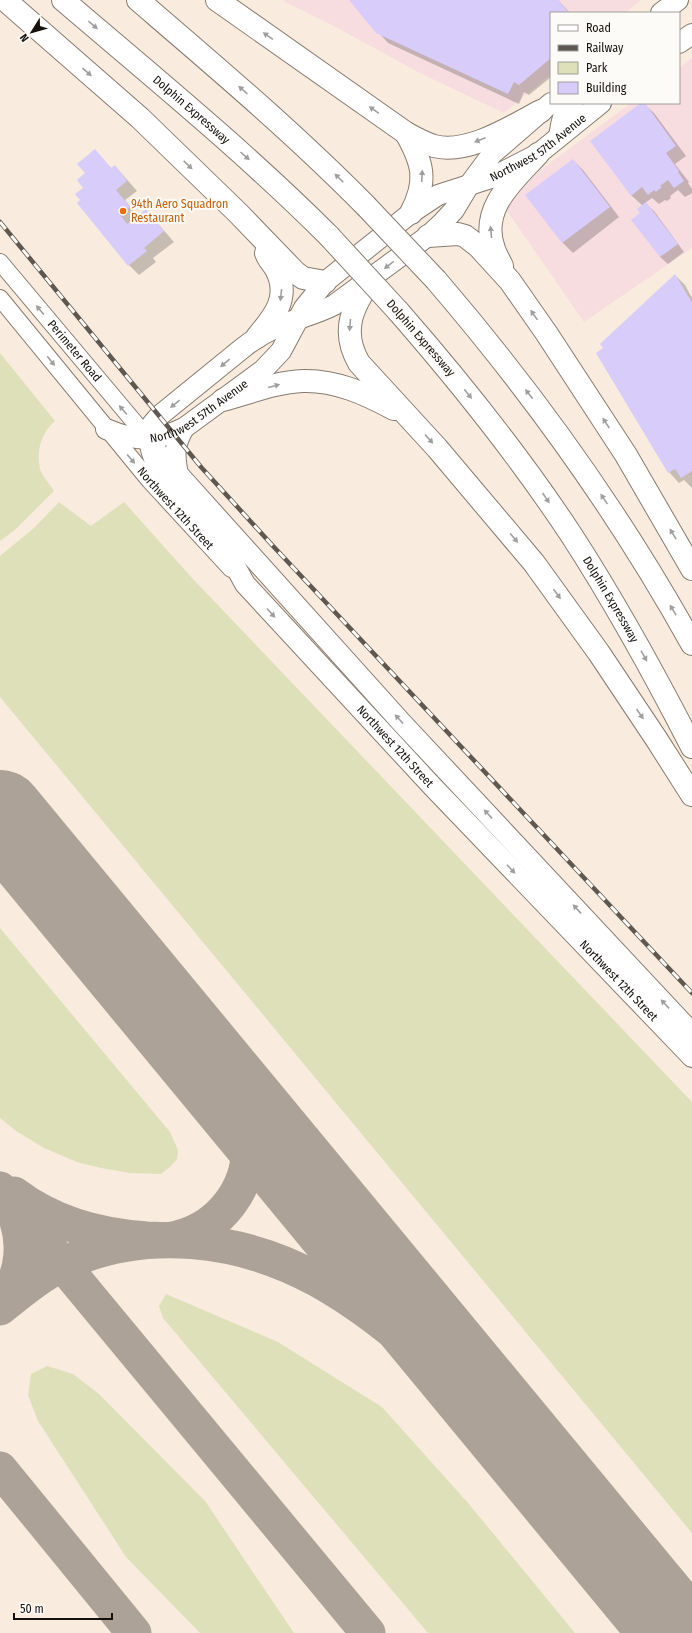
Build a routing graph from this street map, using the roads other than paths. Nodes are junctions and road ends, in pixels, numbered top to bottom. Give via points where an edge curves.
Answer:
1 (5, 0) edge
2 (63, 0) edge
3 (138, 0) edge
4 (217, 0) edge
5 (678, 0) edge
6 (662, 12) edge
7 (692, 34) edge
8 (680, 42) edge
9 (572, 104) edge
10 (600, 104) edge
11 (546, 107) edge
12 (406, 133) junction
13 (559, 136) junction
14 (538, 154) junction
15 (469, 185) junction
16 (411, 213) junction
17 (258, 234) junction
18 (428, 236) junction
19 (0, 262) edge
20 (372, 278) junction
21 (510, 281) junction
22 (325, 282) junction
23 (0, 298) edge
24 (298, 320) junction
25 (257, 337) junction
26 (223, 400) junction
27 (409, 417) junction
28 (106, 428) junction
29 (184, 428) junction
30 (149, 440) junction
31 (178, 474) junction
32 (692, 569) edge
33 (245, 584) junction
34 (692, 644) edge
35 (692, 747) edge
36 (692, 795) edge
37 (692, 1033) edge
38 (692, 1057) edge

1 -> 17 highway via 140,118
2 -> 35 highway, Dolphin Expressway, bridge via 268,177 329,236 398,310 495,428 572,536 635,640
34 -> 3 highway, bridge via 628,535 570,449 476,327 436,280 309,150
12 -> 4 highway
5 - 6 main road
7 - 8 main road
9 - 13 main road via 562,117
10 - 13 main road, Northwest 57th Avenue
11 -> 12 highway via 495,134 459,147 435,146
11 - 15 main road, Northwest 57th Avenue via 492,154
16 -> 12 highway via 419,193 422,170 417,153
13 - 14 main road, Northwest 57th Avenue
14 - 15 main road, Northwest 57th Avenue via 501,174
21 -> 14 highway via 494,249 490,230 492,211 503,192
15 - 16 main road, Northwest 57th Avenue via 438,195
15 - 18 main road, Northwest 57th Avenue via 454,210
16 - 22 main road, Northwest 57th Avenue
17 - 22 highway via 295,272 304,278
17 -> 25 highway via 267,257 276,270 282,292 275,316
18 -> 20 main road, Northwest 57th Avenue
18 - 21 highway via 465,236 478,246
30 -> 19 street, Perimeter Road
20 - 24 main road, Northwest 57th Avenue via 334,305
20 -> 27 highway via 355,303 351,315 351,346 367,373
32 -> 21 highway via 626,455
22 - 24 main road, Northwest 57th Avenue
23 -> 28 street, Perimeter Road
24 - 25 main road, Northwest 57th Avenue
24 - 26 main road, Northwest 57th Avenue via 273,360
25 -> 30 main road, Northwest 57th Avenue via 152,425
26 -> 27 highway via 284,383 320,382 358,391
26 - 29 main road, Northwest 57th Avenue
27 -> 36 highway via 534,563 611,670
28 - 30 main road via 130,438
28 -> 33 street, Northwest 12th Street via 149,480
29 - 30 main road, Northwest 57th Avenue
29 - 31 main road via 176,444 174,458
30 - 31 street, Northwest 12th Street
30 - 33 main road via 158,470 164,480 224,546
37 -> 31 main road, Northwest 12th Street via 402,722
33 -> 38 main road, Northwest 12th Street via 432,786

